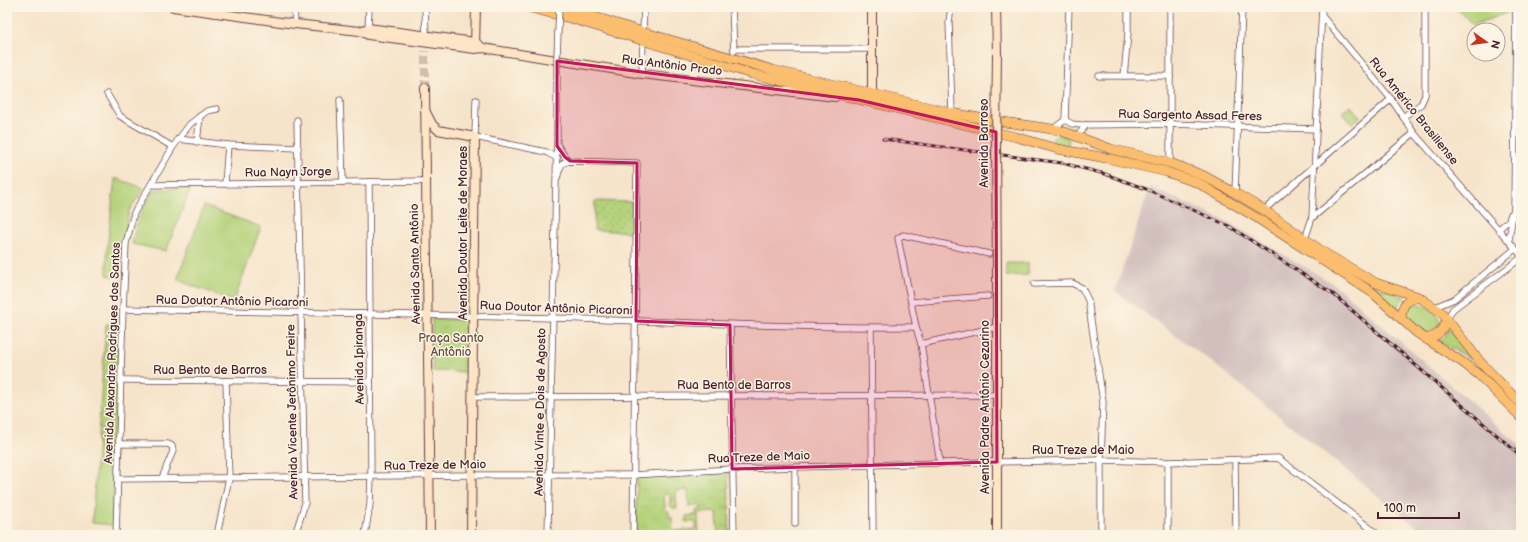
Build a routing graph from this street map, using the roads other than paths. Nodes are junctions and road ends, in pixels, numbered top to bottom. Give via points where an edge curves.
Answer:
1 (173, 7) edge
2 (294, 7) edge
3 (369, 7) edge
4 (425, 7) edge
5 (476, 7) edge
6 (527, 7) edge
7 (559, 7) edge
8 (563, 7) edge
9 (644, 7) edge
10 (732, 7) edge
11 (872, 7) edge
12 (951, 7) edge
13 (996, 7) edge
14 (1069, 7) edge
15 (1128, 7) edge
16 (1170, 7) edge
17 (1242, 7) edge
18 (1322, 7) edge
19 (1425, 7) edge
20 (1516, 7) edge
21 (1322, 16) junction
22 (295, 24) junction
23 (368, 32) junction
24 (643, 37) junction
25 (426, 39) junction
26 (478, 46) junction
27 (734, 49) junction
28 (872, 49) junction
29 (425, 51) tunnel mouth
30 (740, 62) junction
31 (642, 74) junction
32 (1099, 76) dead end
33 (1124, 76) junction
34 (1170, 76) junction
35 (425, 88) tunnel mouth
36 (872, 93) junction
37 (107, 94) dead end
38 (1392, 99) junction
39 (340, 100) dead end
40 (476, 100) dead end
41 (859, 100) junction
42 (216, 109) dead end
43 (426, 110) junction
44 (952, 113) junction
45 (200, 116) junction
46 (1403, 117) junction
47 (297, 120) dead end
48 (1065, 120) junction
49 (1171, 124) junction
50 (1086, 125) junction
51 (1238, 126) junction
52 (1316, 129) junction
53 (438, 130) junction
54 (1053, 130) junction
55 (426, 134) junction
56 (1414, 134) junction
57 (476, 137) junction
58 (1076, 137) junction
59 (178, 139) junction
60 (197, 142) junction
61 (228, 145) junction
62 (557, 146) junction
63 (173, 147) junction
64 (1050, 147) junction
65 (298, 148) junction
66 (1066, 150) junction
67 (546, 152) junction
68 (557, 158) junction
69 (570, 161) junction
70 (1170, 163) junction
71 (1314, 166) junction
72 (557, 178) junction
73 (426, 181) junction
74 (343, 182) junction
75 (369, 182) junction
76 (299, 183) junction
77 (225, 184) junction
78 (151, 185) junction
79 (1235, 193) junction
80 (1514, 207) junction
81 (1264, 210) junction
82 (1312, 218) junction
83 (1498, 229) junction
84 (1305, 239) junction
85 (1508, 240) junction
86 (1515, 249) junction
87 (989, 254) dead end
88 (1521, 257) edge
89 (997, 278) joint
90 (1480, 278) junction
91 (1034, 284) dead end
92 (1485, 284) junction
93 (988, 296) dead end
94 (1419, 297) junction
95 (911, 302) junction
96 (1435, 307) junction
97 (123, 309) junction
98 (302, 313) junction
99 (369, 314) junction
100 (428, 316) junction
101 (474, 316) junction
102 (553, 318) junction
103 (1401, 318) junction
104 (1447, 319) junction
105 (636, 322) junction
106 (730, 325) junction
107 (916, 327) junction
108 (997, 327) junction
109 (871, 328) junction
110 (1426, 340) junction
111 (921, 344) junction
112 (122, 380) junction
113 (226, 381) junction
114 (303, 381) junction
115 (370, 382) junction
116 (731, 395) junction
117 (928, 395) junction
118 (997, 395) junction
119 (552, 396) junction
120 (635, 396) junction
121 (872, 396) junction
122 (472, 397) junction
123 (1521, 404) edge
124 (1521, 416) edge
125 (120, 444) junction
126 (1101, 460) junction
127 (1235, 460) junction
128 (997, 462) junction
129 (1168, 462) junction
130 (940, 463) junction
131 (872, 464) junction
132 (795, 467) junction
133 (732, 469) junction
134 (471, 475) junction
135 (633, 475) junction
136 (429, 476) junction
137 (549, 476) junction
138 (371, 477) junction
139 (162, 478) junction
140 (229, 478) junction
141 (304, 478) junction
142 (119, 479) junction
143 (796, 524) dead end
144 (1375, 532) dead end
145 (116, 535) edge
146 (217, 535) edge
147 (295, 535) edge
148 (365, 535) edge
149 (430, 535) edge
150 (471, 535) edge
151 (548, 535) edge
152 (633, 535) edge
153 (734, 535) edge
154 (873, 535) edge
155 (997, 535) edge
156 (1101, 535) edge
157 (1168, 535) edge
158 (1236, 535) edge

1 - 22 street, Rua Antônio Prado
2 - 22 street
3 - 23 street
4 - 25 street
5 - 26 street
6 - 24 main road
7 - 62 street, Avenida Vinte e Dois de Agosto, bridge
8 - 24 main road
9 - 24 street
10 - 27 street
11 - 28 street
12 - 44 street via 949,22
13 - 89 street, Avenida Barroso, bridge
14 - 48 street
15 - 33 street
16 - 34 street
17 - 51 street
18 - 21 street
19 - 46 street via 1425,95 1422,104
20 - 80 street
21 - 38 street, Rua Américo Brasiliense
21 - 52 street
22 - 23 street, Rua Antônio Prado
23 - 25 street, Rua Antônio Prado
24 - 30 main road
24 - 31 street
24 - 41 main road via 752,74
25 - 26 street, Rua Antônio Prado
25 - 29 street
26 - 31 street, Rua Antônio Prado
27 - 28 street
27 - 30 street
28 - 36 street
30 - 36 main road
31 - 41 street, Rua Antônio Prado
32 - 33 street
33 - 34 street
34 - 49 street
35 - 43 street, Avenida Santo Antônio
36 - 44 main road
37 - 63 street via 120,116
38 - 46 street, Rua Américo Brasiliense
38 - 71 street
39 - 74 street
40 - 57 street, Avenida Doutor Leite de Moraes
41 - 64 main road via 1016,136
42 - 45 street, Avenida Alexandre Rodrigues dos Santos
43 - 53 street via 432,124
43 - 55 street, Avenida Santo Antônio
44 - 54 main road
45 - 59 street, Avenida Alexandre Rodrigues dos Santos
45 - 60 street
46 - 56 street, Rua Américo Brasiliense
47 - 65 street, Avenida Vicente Jerônimo Freire
48 - 50 street, Rua Sargento Assad Feres via 1072,124
48 - 54 street
49 - 50 street, Rua Sargento Assad Feres
49 - 51 street, Rua Sargento Assad Feres
49 - 70 street
50 - 58 street
51 - 52 street, Rua Sargento Assad Feres
51 - 79 street
52 - 71 street
53 - 55 street
53 - 57 street
54 - 58 main road
54 - 64 main road via 1049,135
55 - 73 street, Avenida Santo Antônio
56 - 82 street
56 - 83 street, Rua Américo Brasiliense
57 - 67 street
57 - 101 street, Avenida Doutor Leite de Moraes
58 - 66 main road
58 - 70 main road via 1111,149
59 - 60 street
59 - 63 street, Avenida Alexandre Rodrigues dos Santos
60 - 61 street
61 - 65 street
61 - 77 street
62 - 67 street
62 - 68 street, Avenida Vinte e Dois de Agosto
62 - 69 street
63 - 78 street, Avenida Alexandre Rodrigues dos Santos
64 - 66 main road
65 - 76 street, Avenida Vicente Jerônimo Freire
66 - 103 main road via 1137,164 1198,183 1373,293
67 - 68 street
68 - 72 street, Avenida Vinte e Dois de Agosto
69 - 72 street via 563,163
69 - 105 street via 637,163
70 - 79 main road via 1202,175
71 - 81 street
71 - 82 street
72 - 102 street, Avenida Vinte e Dois de Agosto
73 - 75 street, Rua Nayn Jorge
73 - 100 street, Avenida Santo Antônio
74 - 75 street, Rua Nayn Jorge
74 - 76 street, Rua Nayn Jorge
75 - 99 street, Avenida Ipiranga
76 - 77 street, Rua Nayn Jorge
76 - 98 street, Avenida Vicente Jerônimo Freire
77 - 78 street, Rua Nayn Jorge
78 - 97 street, Avenida Alexandre Rodrigues dos Santos via 134,213 126,243
79 - 81 main road
80 - 83 street via 1509,220
80 - 85 street
81 - 84 main road
82 - 84 street
83 - 85 street, Rua Américo Brasiliense
84 - 94 main road via 1376,283
85 - 86 street, Rua Américo Brasiliense
86 - 88 street, Rua Américo Brasiliense
86 - 90 street
87 - 95 street via 903,235 898,238
88 - 92 street
89 - 108 street, Avenida Padre Antônio Cezarino
90 - 92 street
90 - 96 street via 1454,299
91 - 126 street via 1072,283 1082,288 1088,300 1103,402
92 - 104 street via 1453,309
93 - 95 street
94 - 96 main road
94 - 103 main road via 1410,299 1401,308
95 - 107 street
96 - 104 main road
97 - 98 street, Rua Doutor Antônio Picaroni
97 - 112 street, Avenida Alexandre Rodrigues dos Santos
98 - 99 street, Rua Doutor Antônio Picaroni
98 - 114 street, Avenida Vicente Jerônimo Freire
99 - 100 street, Rua Doutor Antônio Picaroni
99 - 115 street, Avenida Ipiranga
100 - 101 street, Rua Doutor Antônio Picaroni
100 - 136 street, Avenida Santo Antônio
101 - 102 street, Rua Doutor Antônio Picaroni
101 - 122 street, Avenida Doutor Leite de Moraes
102 - 105 street, Rua Doutor Antônio Picaroni
102 - 119 street, Avenida Vinte e Dois de Agosto
103 - 110 main road
104 - 110 main road via 1438,336
104 - 123 main road via 1481,363
105 - 106 street, Rua Doutor Antônio Picaroni
105 - 120 street
106 - 109 street, Rua Doutor Antônio Picaroni
106 - 116 street
107 - 109 street, Rua Doutor Antônio Picaroni
107 - 111 street
108 - 111 street
108 - 118 street, Avenida Padre Antônio Cezarino
109 - 121 street
110 - 124 main road via 1479,375
111 - 117 street
112 - 113 street, Rua Bento de Barros
112 - 125 street, Avenida Alexandre Rodrigues dos Santos
113 - 114 street, Rua Bento de Barros
113 - 140 street
114 - 115 street, Rua Bento de Barros
114 - 141 street, Avenida Vicente Jerônimo Freire
115 - 138 street, Avenida Ipiranga
116 - 120 street, Rua Bento de Barros
116 - 121 street, Rua Bento de Barros
116 - 133 street
117 - 118 street, Rua Bento de Barros
117 - 121 street, Rua Bento de Barros
117 - 130 street
118 - 128 street, Avenida Padre Antônio Cezarino
119 - 120 street, Rua Bento de Barros
119 - 122 street, Rua Bento de Barros
119 - 137 street, Avenida Vinte e Dois de Agosto
120 - 135 street
121 - 131 street
122 - 134 street, Avenida Doutor Leite de Moraes
125 - 139 street via 172,446 173,451
125 - 142 street, Avenida Alexandre Rodrigues dos Santos
126 - 128 street, Rua Treze de Maio
126 - 129 street, Rua Treze de Maio
126 - 156 street
127 - 129 street, Rua Treze de Maio
127 - 144 street, Rua Treze de Maio via 1278,458
127 - 158 street
128 - 130 street, Rua Treze de Maio
128 - 155 street, Avenida Padre Antônio Cezarino
129 - 157 street
130 - 131 street, Rua Treze de Maio
131 - 132 street, Rua Treze de Maio
131 - 154 street
132 - 133 street, Rua Treze de Maio
132 - 143 street
133 - 135 street, Rua Treze de Maio
133 - 153 street
134 - 136 street, Rua Treze de Maio
134 - 137 street, Rua Treze de Maio
134 - 150 street, Avenida Doutor Leite de Moraes
135 - 137 street, Rua Treze de Maio
135 - 152 street
136 - 138 street, Rua Treze de Maio
136 - 149 street, Avenida Santo Antônio
137 - 151 street, Avenida Vinte e Dois de Agosto
138 - 141 street, Rua Treze de Maio
138 - 148 street, Avenida Ipiranga
139 - 140 street, Rua Treze de Maio
139 - 142 street, Rua Treze de Maio
140 - 141 street, Rua Treze de Maio
140 - 146 street
141 - 147 street, Avenida Vicente Jerônimo Freire via 305,503
142 - 145 street, Avenida Alexandre Rodrigues dos Santos

